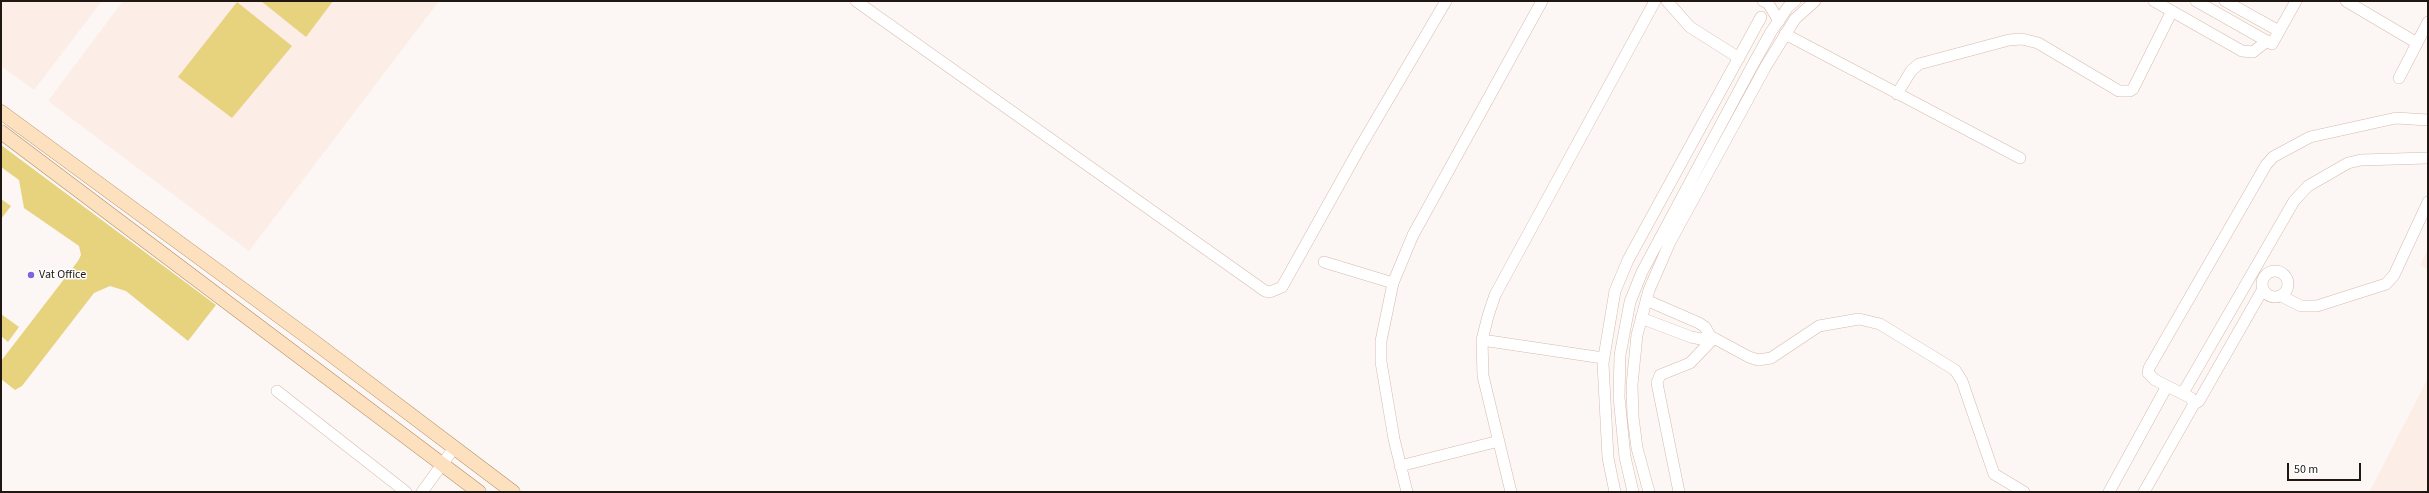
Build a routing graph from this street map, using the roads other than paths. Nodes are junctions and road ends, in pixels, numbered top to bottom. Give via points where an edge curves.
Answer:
1 (856, 1) edge
2 (1446, 1) edge
3 (1542, 1) edge
4 (1655, 1) edge
5 (1667, 1) edge
6 (1795, 1) edge
7 (1815, 1) edge
8 (2154, 1) edge
9 (2196, 1) edge
10 (2225, 1) edge
11 (2296, 1) edge
12 (2346, 1) edge
13 (1766, 2) edge
14 (2172, 11) junction
15 (1761, 17) dead end
16 (1779, 21) junction
17 (2428, 22) edge
18 (2279, 31) junction
19 (1785, 34) junction
20 (2270, 43) junction
21 (2417, 43) junction
22 (1739, 58) junction
23 (1753, 65) junction
24 (1764, 71) junction
25 (2399, 78) dead end
26 (1897, 94) junction
27 (1, 112) edge
28 (2428, 120) edge
29 (1, 132) edge
30 (2020, 158) dead end
31 (2428, 158) edge
32 (2428, 202) edge
33 (1324, 262) dead end
34 (1393, 283) junction
35 (2263, 289) junction
36 (2281, 296) junction
37 (1630, 302) junction
38 (1643, 308) junction
39 (1712, 337) junction
40 (1482, 340) junction
41 (1604, 358) junction
42 (1620, 360) junction
43 (1633, 362) junction
44 (2167, 386) junction
45 (277, 391) dead end
46 (2183, 393) junction
47 (2194, 404) junction
48 (1499, 441) junction
49 (454, 448) junction
50 (442, 464) junction
51 (1400, 466) junction
52 (406, 492) edge
53 (422, 492) edge
54 (479, 492) edge
55 (513, 492) edge
56 (1407, 492) edge
57 (1511, 492) edge
58 (1615, 492) edge
59 (1633, 492) edge
60 (1649, 492) edge
61 (1679, 492) edge
62 (2024, 492) edge
63 (2109, 492) edge
64 (2144, 492) edge

1 - 2 street via 1265,291 1274,292 1282,287
3 - 34 street via 1413,235
4 - 40 street via 1496,295
5 - 22 street via 1690,27
6 - 16 street
7 - 19 street via 1795,19
8 - 14 street
9 - 20 street
10 - 18 street
11 - 18 street
12 - 21 street
13 - 16 street
14 - 20 street via 2242,51 2253,52
14 - 26 street via 2130,91 2120,91 2038,43 2009,40 1919,64 1911,71
15 - 22 street
16 - 23 street
17 - 21 street
18 - 20 street
19 - 24 street
19 - 26 street
21 - 25 street
22 - 23 street
22 - 41 street via 1628,260 1615,291
23 - 24 street
23 - 37 street via 1642,272
24 - 38 street via 1670,242
26 - 30 street
27 - 49 main road
28 - 44 street via 2396,118 2310,137 2273,156 2149,368 2150,376
29 - 50 main road
31 - 46 street via 2361,160 2348,163 2308,186 2294,201
32 - 36 street via 2394,274 2386,284 2317,306 2301,306
33 - 34 street
34 - 51 street via 1381,342 1381,362
35 - 36 street via 2273,297
35 - 36 street via 2263,281 2268,274 2280,273 2286,278 2288,286
35 - 47 street via 2199,401
37 - 38 street
37 - 42 street
38 - 39 street via 1691,337
38 - 39 street via 1699,323
38 - 43 street
39 - 61 street via 1690,363 1660,375 1657,383
39 - 62 street via 1749,358 1766,360 1819,326 1859,318 1880,324 1955,370 1962,381 1994,474
40 - 41 street
40 - 48 street via 1483,376
41 - 42 street
41 - 58 street via 1608,458
42 - 43 street
42 - 59 street via 1621,425
43 - 60 street via 1633,417 1637,448
44 - 46 street
44 - 63 street
45 - 52 street
46 - 47 street via 2191,398
47 - 64 street
48 - 51 street
48 - 57 street
49 - 50 street
49 - 55 main road
50 - 53 street
50 - 54 main road
51 - 56 street

